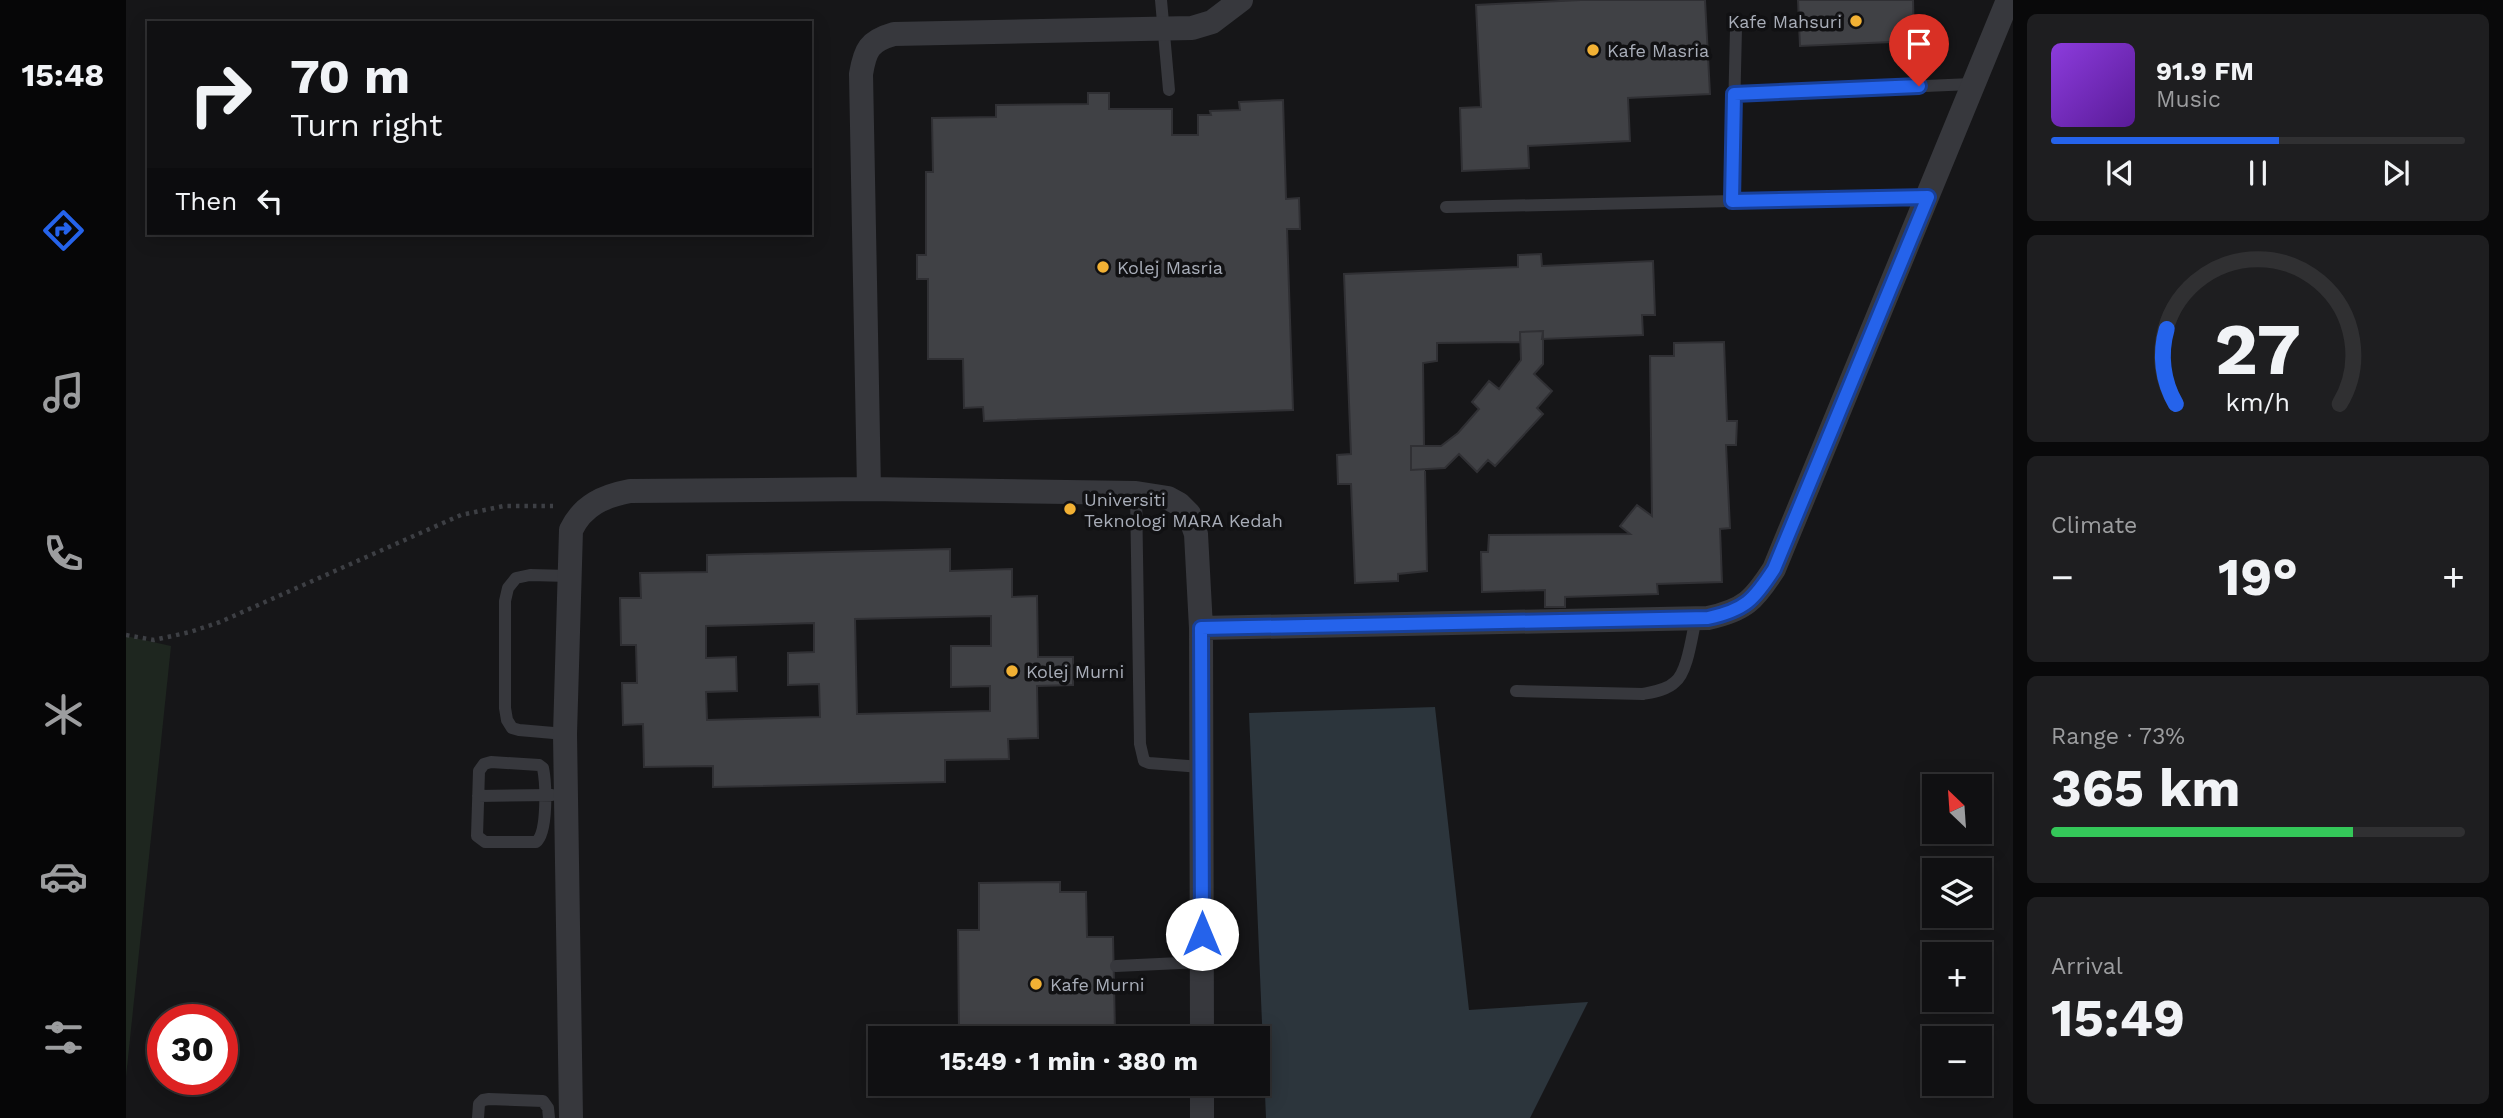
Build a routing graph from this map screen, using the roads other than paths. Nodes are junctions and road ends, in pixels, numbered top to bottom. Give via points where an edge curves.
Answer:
1 (1161, 0) edge
2 (1241, 0) edge
3 (2008, 0) edge
4 (1736, 28) dead end
5 (1163, 30) junction
6 (1972, 84) junction
7 (1169, 90) dead end
8 (1734, 94) junction
9 (1928, 197) junction
10 (1732, 201) junction
11 (1446, 207) dead end
12 (869, 489) junction
13 (1136, 493) junction
14 (569, 576) junction
15 (1696, 618) junction
16 (1201, 628) junction
17 (1516, 691) dead end
18 (565, 734) junction
19 (1201, 766) junction
20 (555, 795) junction
21 (478, 796) junction
22 (1202, 962) junction
23 (1116, 966) dead end
24 (1202, 1026) edge
25 (1202, 1096) edge
26 (478, 1118) edge
27 (549, 1118) edge
28 (570, 1118) edge
29 (1202, 1118) edge

1 - 5 lane
2 - 5 street via 1212,22
3 - 6 street
4 - 8 lane
5 - 7 lane
5 - 12 street via 894,34 872,44 864,55
6 - 8 lane
6 - 9 street
8 - 10 lane
9 - 10 lane
9 - 15 street via 1774,569 1756,597 1727,614
10 - 11 lane
12 - 13 street
12 - 14 street via 613,494 585,509 571,530
13 - 16 street via 1168,498 1189,514 1196,534
13 - 19 lane via 1142,754 1149,763
14 - 18 street
14 - 18 lane via 516,578 505,601 507,720 519,730
15 - 16 street
15 - 17 lane via 1684,667 1676,682 1661,690 1643,694
16 - 19 street
18 - 20 street
19 - 22 street
20 - 21 lane
20 - 21 lane via 539,765 491,762 480,767
20 - 21 lane via 536,842 481,840
20 - 28 street
22 - 23 lane
22 - 24 street
25 - 29 street
26 - 27 lane via 479,1104 489,1099 543,1101

